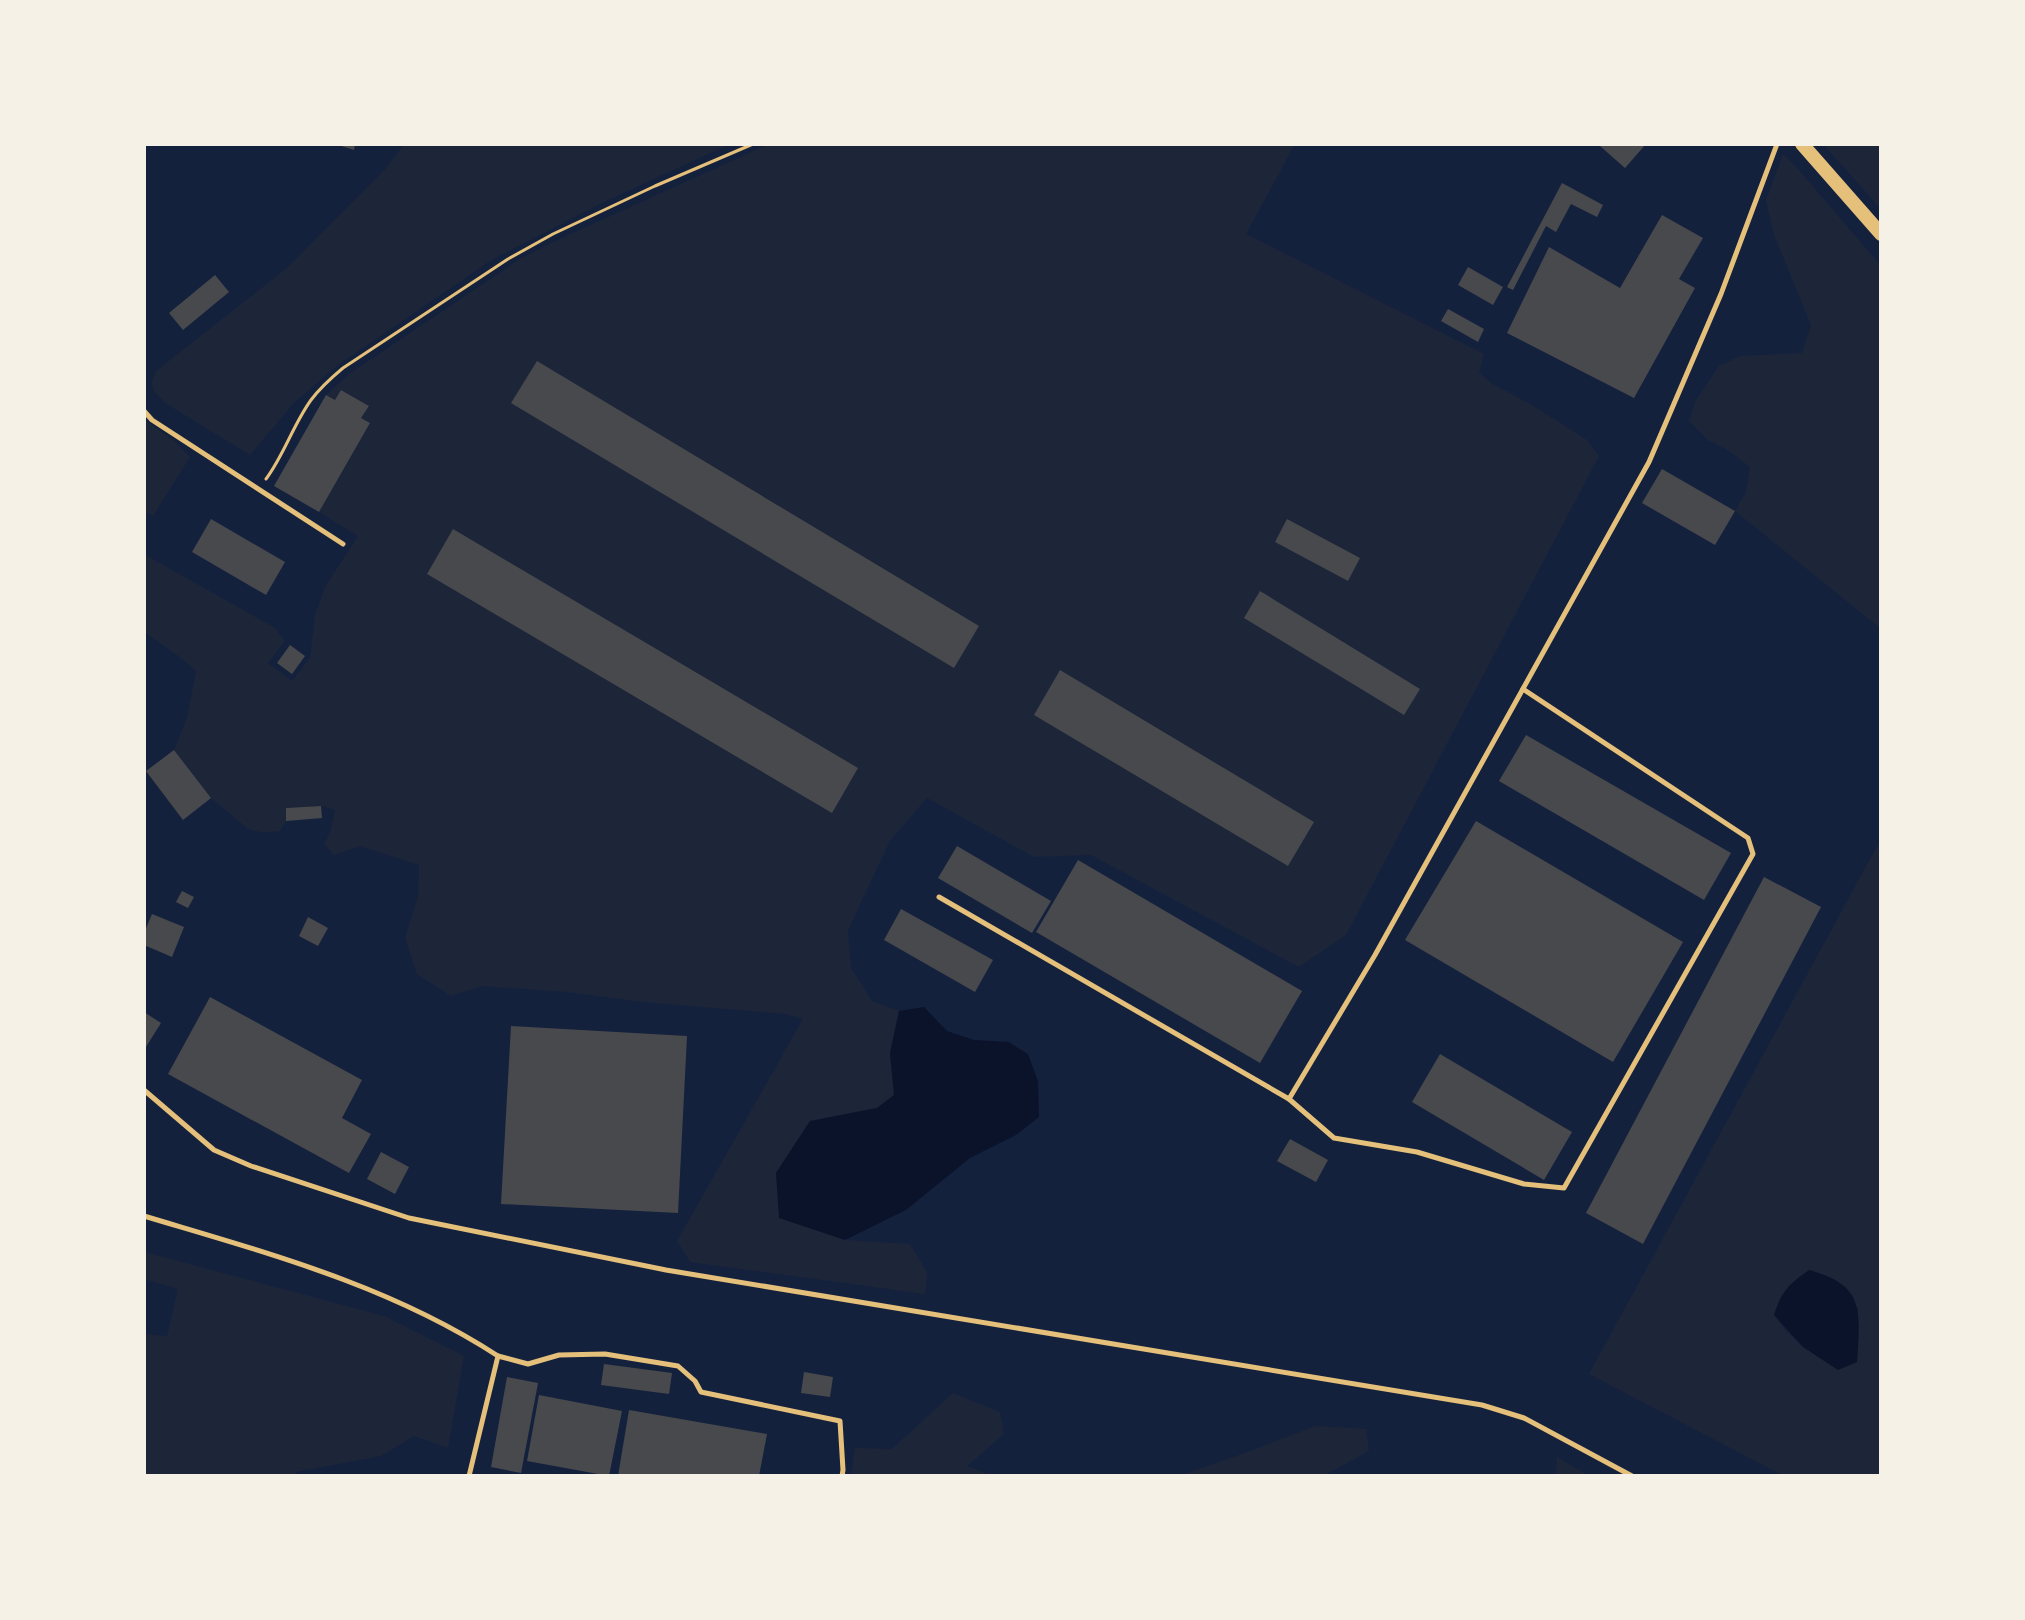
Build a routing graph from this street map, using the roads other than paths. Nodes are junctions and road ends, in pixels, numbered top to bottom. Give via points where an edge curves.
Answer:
1 (1777, 144) edge
2 (1802, 144) edge
3 (1881, 234) edge
4 (144, 411) edge
5 (343, 544) dead end
6 (1523, 689) junction
7 (939, 897) dead end
8 (144, 1090) edge
9 (1289, 1099) junction
10 (144, 1216) edge
11 (498, 1356) junction
12 (469, 1476) edge
13 (842, 1476) edge
14 (1632, 1476) edge

1 - 6 lane via 1721,294 1649,462
2 - 3 street
4 - 5 lane
6 - 9 lane
6 - 9 lane via 1748,838 1753,854 1564,1188 1524,1184 1417,1152 1334,1138
7 - 9 lane
8 - 14 lane via 214,1150 409,1218 666,1270 1482,1405 1524,1418
10 - 11 lane via 310,1267 400,1302
11 - 12 lane
11 - 13 lane via 528,1364 559,1355 605,1354 678,1366 701,1392 840,1421

